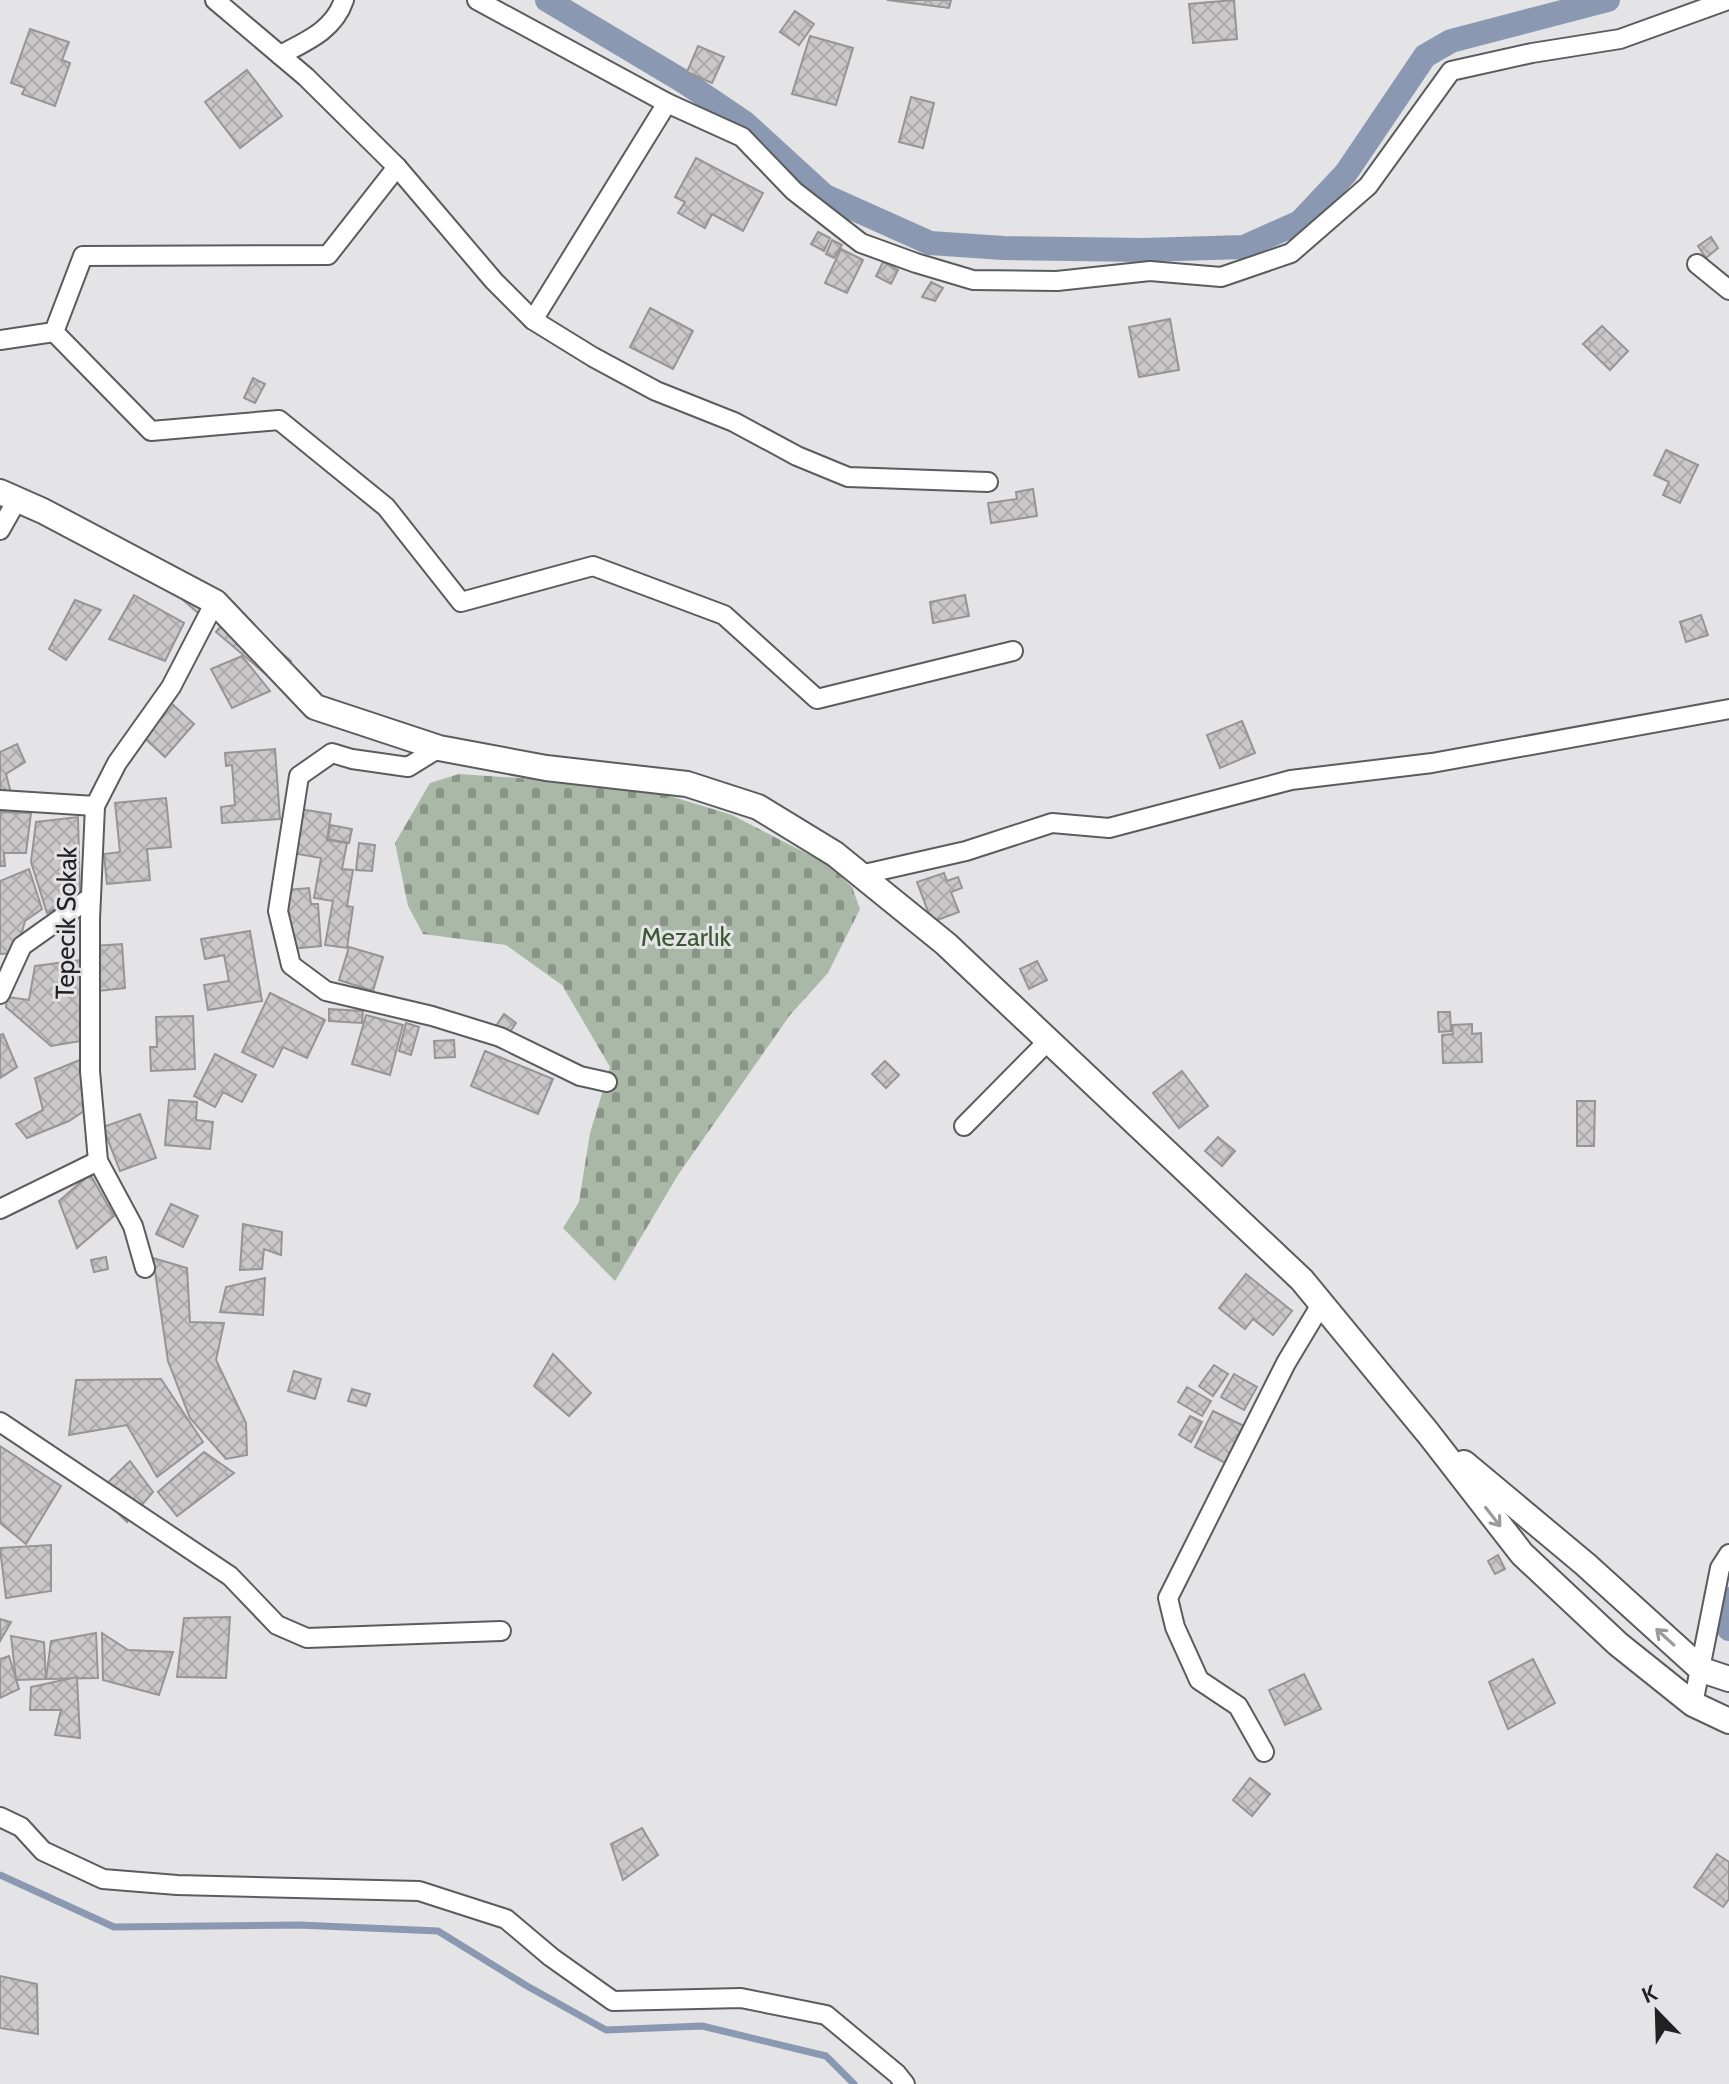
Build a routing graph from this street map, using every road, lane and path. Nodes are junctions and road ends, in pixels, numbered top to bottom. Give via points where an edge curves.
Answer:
1 (215, 0) edge
2 (344, 0) edge
3 (477, 0) edge
4 (1728, 0) edge
5 (280, 55) junction
6 (667, 103) junction
7 (397, 167) junction
8 (1697, 264) dead end
9 (1729, 290) edge
10 (533, 320) junction
11 (54, 332) junction
12 (0, 340) edge
13 (988, 482) dead end
14 (9, 496) edge
15 (0, 530) edge
16 (215, 602) junction
17 (1013, 651) dead end
18 (1729, 709) edge
19 (439, 748) junction
20 (0, 800) edge
21 (95, 806) junction
22 (860, 875) junction
23 (91, 897) junction
24 (0, 994) edge
25 (1048, 1041) junction
26 (607, 1082) dead end
27 (964, 1126) dead end
28 (98, 1161) junction
29 (0, 1209) edge
30 (145, 1268) dead end
31 (1322, 1303) junction
32 (0, 1422) edge
33 (1428, 1433) junction
34 (1729, 1554) edge
35 (501, 1631) dead end
36 (1702, 1670) junction
37 (1729, 1679) edge
38 (1693, 1704) junction
39 (1729, 1721) edge
40 (1264, 1752) dead end
41 (0, 1817) edge
42 (905, 2084) edge

1 - 5 street
2 - 5 street via 338,17
3 - 6 street
4 - 6 street via 1620,39 1451,71 1368,186 1291,253 1221,277 1150,271 1057,281 973,280 916,263 861,243 794,191 742,137
5 - 7 street
6 - 10 street
7 - 10 street
7 - 11 street via 328,255 83,256
8 - 9 street
10 - 13 street via 656,391 848,477
11 - 12 street
11 - 17 street via 151,431 279,420 386,507 461,602 593,566 724,615 817,699
14 - 15 street
14 - 16 main road
16 - 19 main road via 315,707
16 - 21 street, Tepecik Sokak via 171,687 117,763
18 - 22 street via 1432,763 1291,780 1109,828 1052,823 966,851
19 - 22 main road via 546,768 687,784 758,807
19 - 26 street via 408,767 332,753 299,776 278,911 291,965 326,991 500,1037 580,1076
20 - 21 street
21 - 23 street, Tepecik Sokak
22 - 25 main road via 946,944
23 - 24 street via 22,946
23 - 28 street, Tepecik Sokak via 90,1071
25 - 27 street
25 - 31 main road
28 - 29 street
28 - 30 street, Tepecik Sokak via 133,1226
31 - 33 main road
31 - 40 street via 1286,1363 1168,1598 1199,1680 1238,1706
32 - 35 street via 230,1576 277,1625 307,1638
36 -> 33 main road
33 -> 38 main road via 1522,1554 1618,1644
34 - 36 street via 1720,1568
36 - 37 main road
36 - 38 street
38 - 39 main road
41 - 42 street via 21,1827 43,1851 103,1879 419,1891 506,1919 613,2001 741,1998 826,2015

